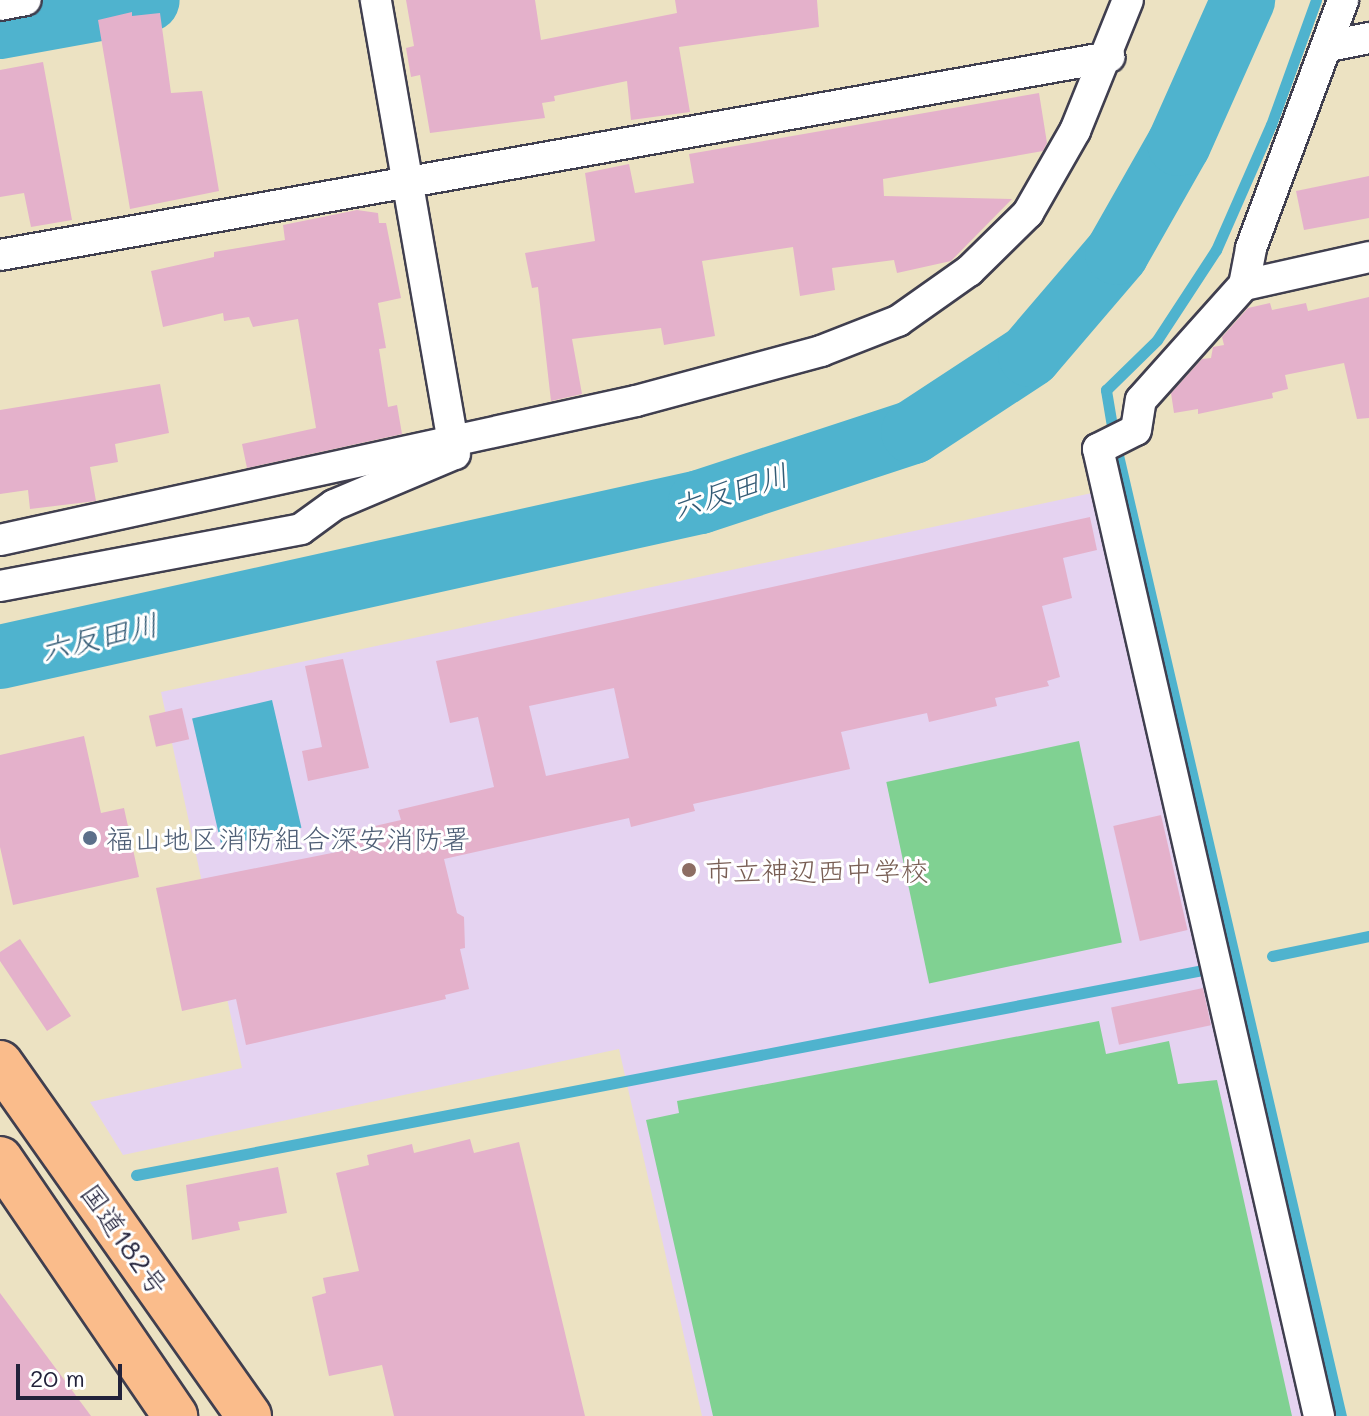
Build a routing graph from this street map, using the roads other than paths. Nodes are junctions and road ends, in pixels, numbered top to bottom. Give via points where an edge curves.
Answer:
1 (26, 0) edge
2 (376, 0) edge
3 (1128, 0) edge
4 (1343, 0) edge
5 (0, 5) edge
6 (1369, 38) edge
7 (1329, 46) junction
8 (1109, 57) junction
9 (408, 183) junction
10 (0, 255) edge
11 (1369, 257) edge
12 (1244, 285) junction
13 (453, 441) junction
14 (0, 540) edge
15 (0, 586) edge
16 (0, 1063) edge
17 (0, 1159) edge
18 (175, 1416) edge
19 (249, 1416) edge
20 (1319, 1416) edge

1 - 5 street
2 - 9 street
3 - 8 street
4 - 7 street
6 - 7 street
7 - 12 street via 1251,248
8 - 9 street
8 - 13 street via 1028,213 969,271 898,321 821,351
9 - 10 street
9 - 13 street
11 - 12 street
12 - 20 street via 1141,400 1136,430 1098,449
13 - 14 street
13 - 15 street via 455,454 334,505 301,529
16 - 19 highway, 国道182号
17 - 18 highway, 国道182号

